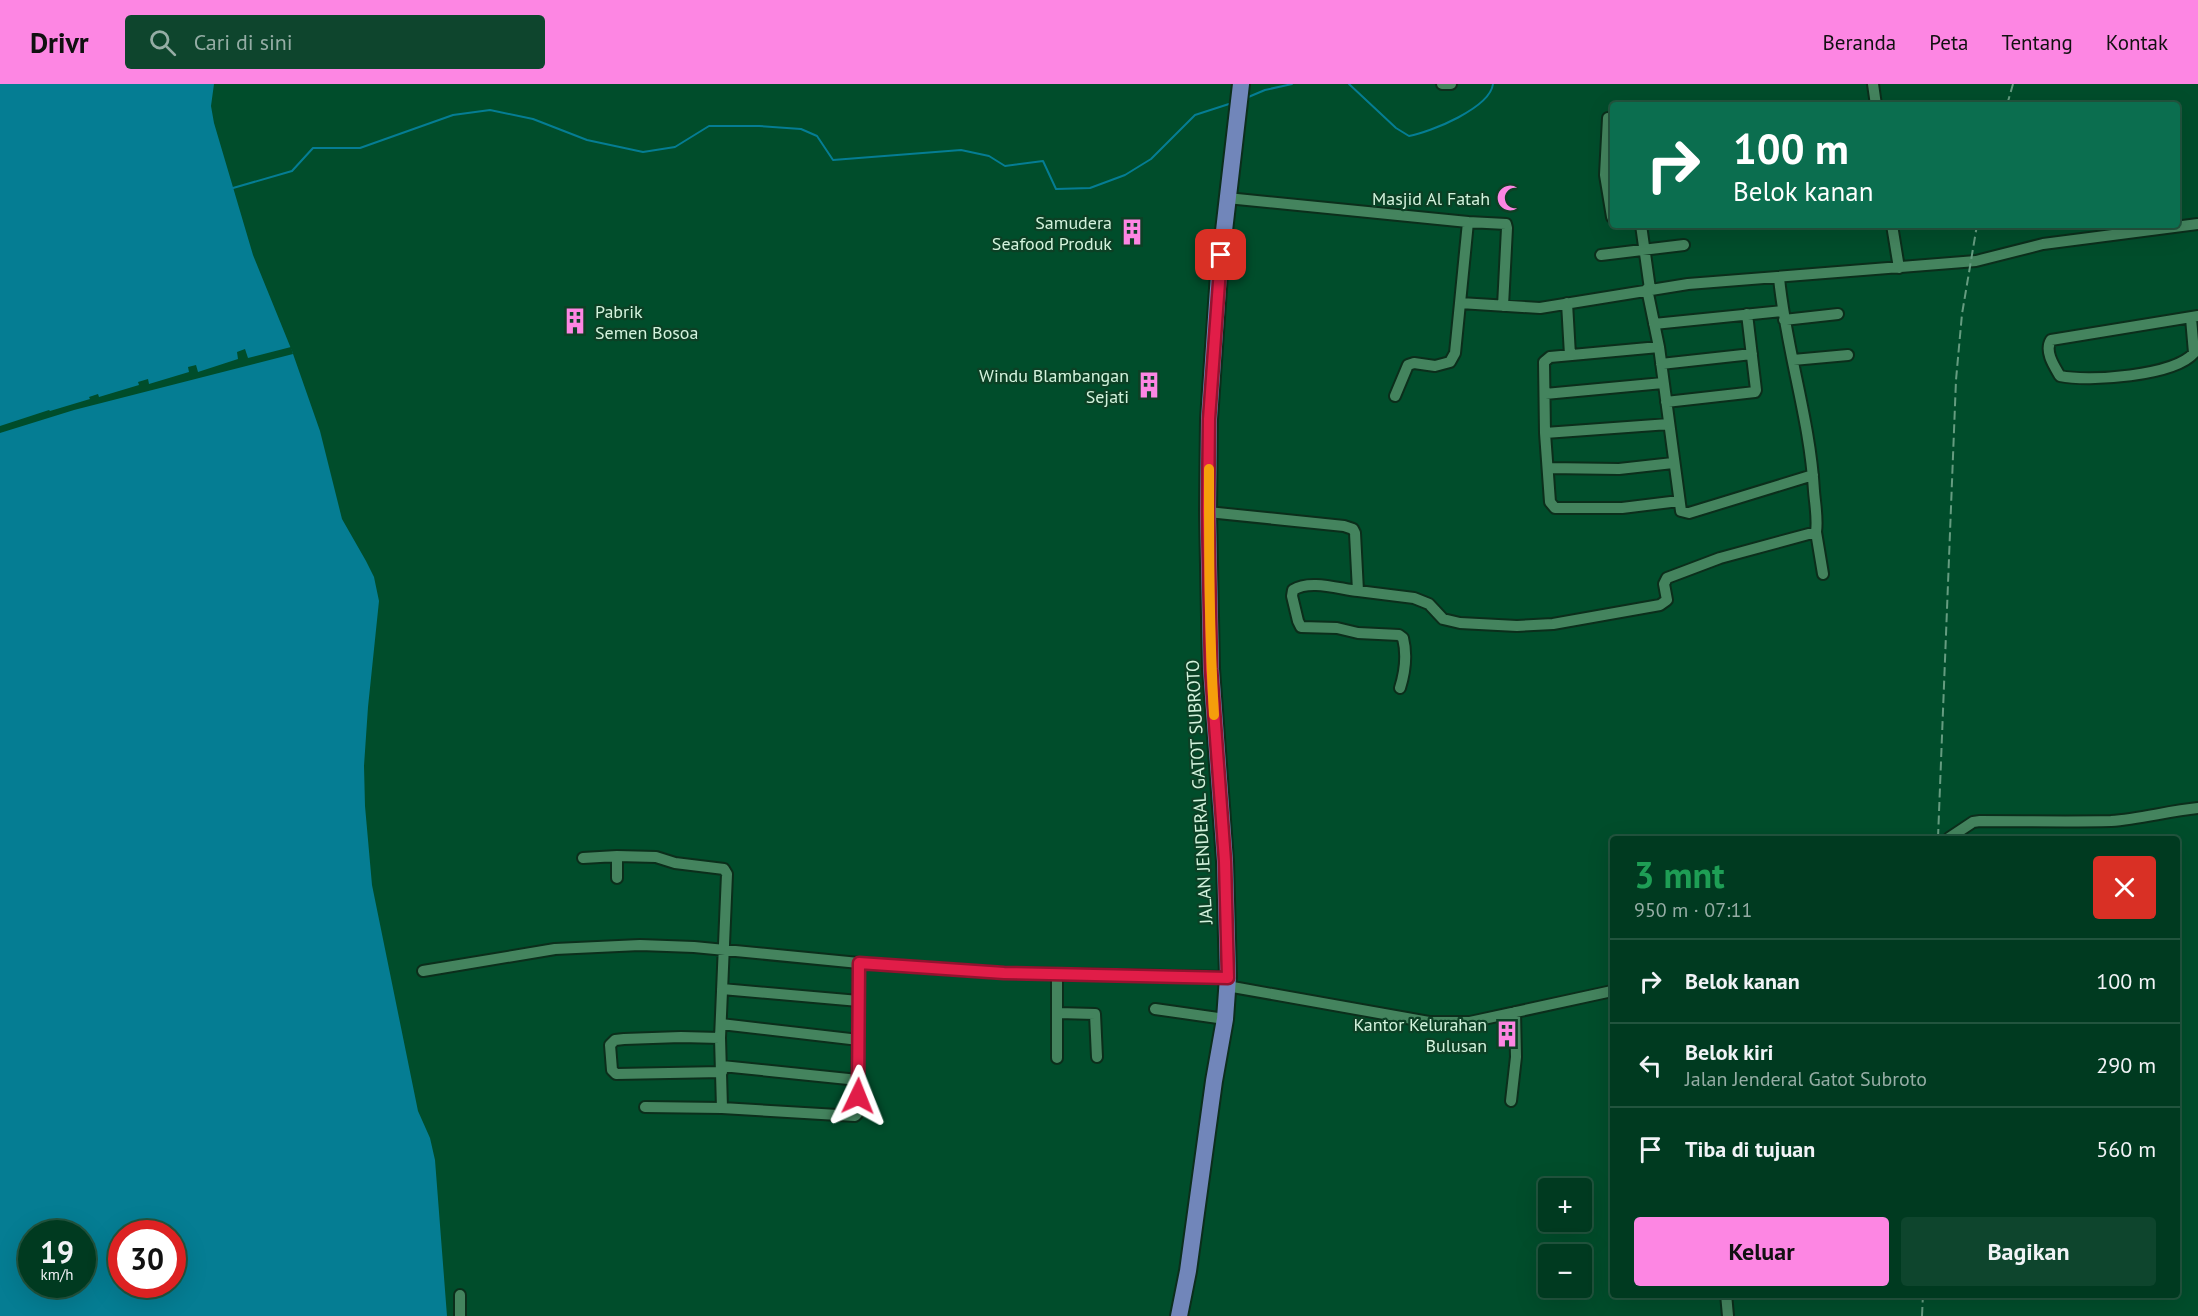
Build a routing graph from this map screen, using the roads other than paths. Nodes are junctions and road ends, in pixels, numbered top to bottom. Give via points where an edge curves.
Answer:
1 (1442, 84) edge
2 (1451, 84) edge
3 (1873, 84) edge
4 (1240, 95) edge
5 (1876, 102) edge
6 (1608, 118) dead end
7 (1610, 194) edge
8 (1227, 198) junction
9 (1468, 222) junction
10 (2198, 224) edge
11 (2180, 226) edge
12 (1641, 228) edge
13 (1892, 228) edge
14 (2167, 228) edge
15 (1684, 245) dead end
16 (1644, 250) junction
17 (1601, 255) dead end
18 (1899, 268) junction
19 (1779, 278) junction
20 (1649, 289) junction
21 (1460, 303) junction
22 (1568, 303) junction
23 (1503, 306) junction
24 (1747, 314) junction
25 (1838, 314) dead end
26 (1783, 315) junction
27 (2195, 317) edge
28 (1654, 324) junction
29 (1659, 347) junction
30 (1752, 354) junction
31 (1570, 355) junction
32 (1848, 355) dead end
33 (1793, 360) junction
34 (1661, 364) junction
35 (1663, 383) junction
36 (1545, 394) junction
37 (1395, 396) dead end
38 (1666, 402) junction
39 (1669, 424) junction
40 (1545, 433) junction
41 (1673, 463) junction
42 (1548, 468) junction
43 (1813, 475) junction
44 (1679, 501) junction
45 (1208, 512) junction
46 (1816, 532) junction
47 (1823, 574) dead end
48 (1358, 591) junction
49 (1400, 688) dead end
50 (2198, 808) edge
51 (1952, 836) edge
52 (617, 856) junction
53 (583, 858) dead end
54 (617, 878) dead end
55 (723, 950) junction
56 (859, 963) junction
57 (423, 971) dead end
58 (1057, 974) junction
59 (1227, 982) junction
60 (722, 989) junction
61 (1610, 991) edge
62 (859, 1001) junction
63 (1155, 1009) dead end
64 (1515, 1012) junction
65 (1058, 1013) junction
66 (1225, 1019) junction
67 (721, 1024) junction
68 (720, 1038) junction
69 (859, 1040) junction
70 (1098, 1057) dead end
71 (1057, 1058) dead end
72 (722, 1069) junction
73 (858, 1080) junction
74 (1511, 1101) dead end
75 (645, 1107) dead end
76 (722, 1108) junction
77 (460, 1295) dead end
78 (1726, 1298) edge
79 (460, 1316) edge
80 (1179, 1316) edge
81 (1728, 1316) edge

1 - 2 street
3 - 5 street
4 - 8 highway, JALAN JENDERAL GATOT SUBROTO
6 - 7 street via 1605,175
8 - 9 street
8 - 45 highway, JALAN JENDERAL GATOT SUBROTO via 1212,354
9 - 21 street
9 - 23 street via 1506,224
10 - 11 street
12 - 16 street
13 - 18 street
14 - 18 street via 2043,244 1976,261
15 - 16 street
16 - 17 street
16 - 20 street
18 - 19 street
19 - 20 street
19 - 26 street
20 - 22 street
20 - 28 street
21 - 23 street
21 - 37 street via 1455,352 1450,362 1408,365
22 - 23 street via 1540,308
22 - 31 street
24 - 26 street
24 - 28 street
24 - 30 street
25 - 26 street
26 - 33 street
27 - 27 street via 2051,340 2049,351 2060,376 2153,372 2194,353
28 - 29 street
29 - 31 street
29 - 34 street
30 - 34 street
30 - 38 street via 1755,392
31 - 36 street via 1550,357 1544,362
32 - 33 street
33 - 43 street
34 - 35 street
35 - 36 street
35 - 38 street
36 - 40 street
38 - 39 street
39 - 40 street
39 - 41 street
40 - 42 street
41 - 42 street via 1619,469
41 - 44 street
42 - 44 street via 1550,502 1555,508 1622,508
43 - 44 street via 1689,513 1681,511
43 - 46 street
45 - 48 street via 1353,529
45 - 59 highway, JALAN JENDERAL GATOT SUBROTO via 1211,669 1225,861
46 - 47 street
46 - 48 street via 1720,558 1667,578 1667,600 1660,605 1553,624 1460,623 1443,619 1429,604 1414,598
48 - 49 street via 1299,586 1292,596 1298,621 1307,628 1399,635 1405,645
50 - 51 street via 2111,820 1980,821
52 - 53 street
52 - 54 street
52 - 55 street via 663,858 724,869 727,874
55 - 56 street
55 - 57 street via 640,945 579,947
55 - 60 street
56 - 58 street
56 - 62 street
58 - 59 street
58 - 65 street
59 - 64 street via 1428,1022 1470,1022
59 - 66 highway, JALAN JENDERAL GATOT SUBROTO
60 - 62 street
60 - 67 street
61 - 64 street
62 - 69 street
63 - 66 street
64 - 74 street via 1516,1057
65 - 70 street via 1095,1014
65 - 71 street
66 - 80 highway, JALAN JENDERAL GATOT SUBROTO
67 - 68 street
67 - 69 street
68 - 72 street
68 - 72 street via 624,1039 610,1045 612,1070 616,1074
69 - 73 street
72 - 73 street
72 - 76 street
73 - 76 street via 857,1113 852,1117
75 - 76 street
77 - 79 street
78 - 81 street

